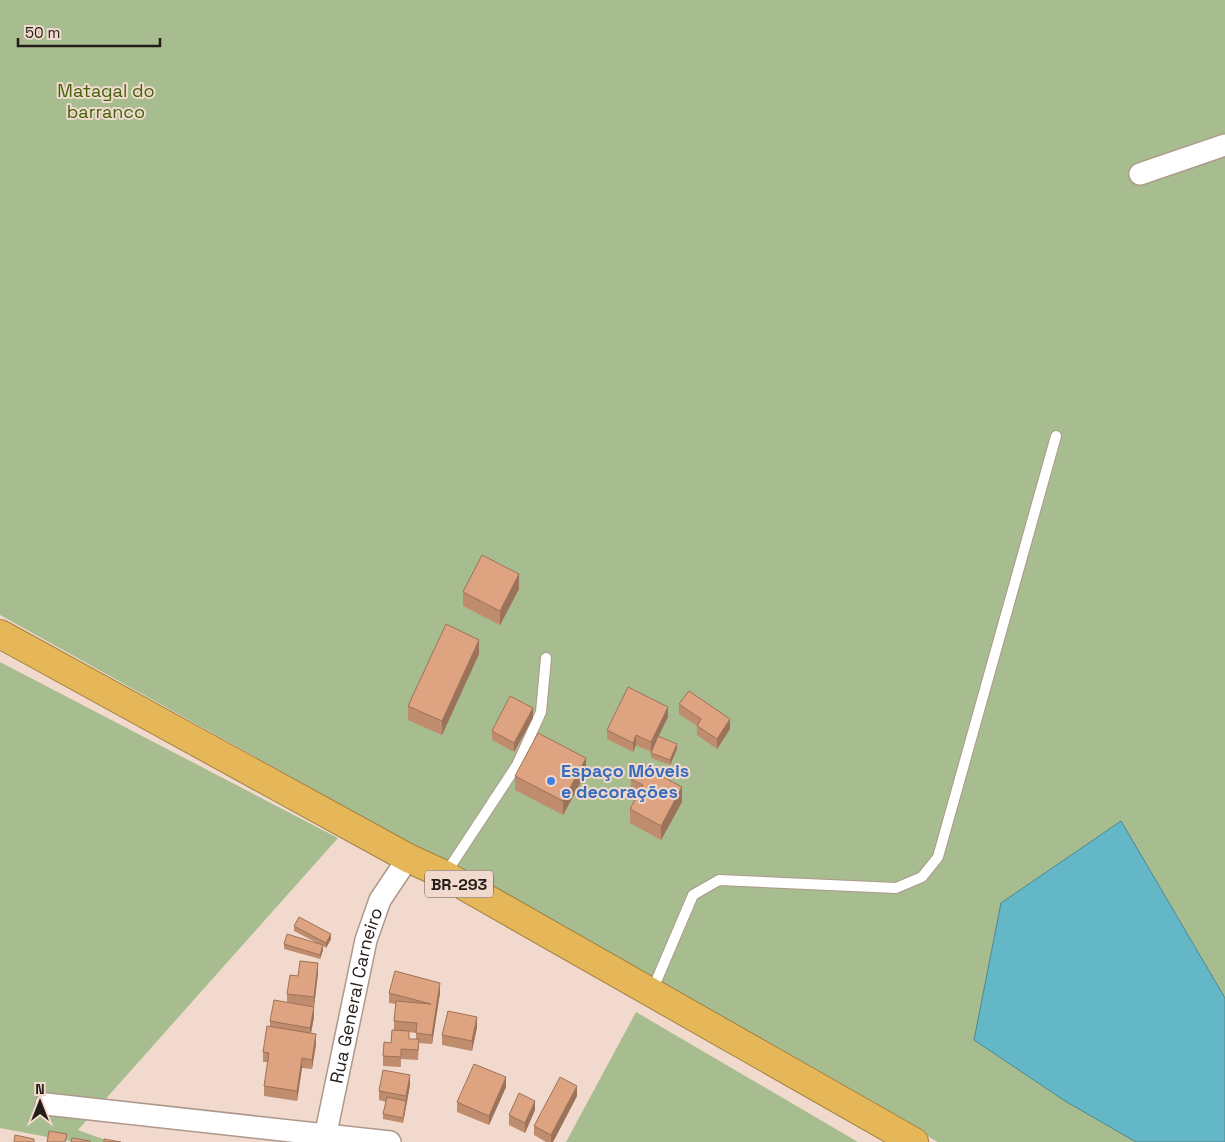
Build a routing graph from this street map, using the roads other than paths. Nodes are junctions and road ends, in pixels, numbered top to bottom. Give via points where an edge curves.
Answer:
1 (1225, 145) edge
2 (1140, 174) dead end
3 (1056, 436) dead end
4 (0, 634) edge
5 (546, 658) dead end
6 (408, 858) junction
7 (444, 875) junction
8 (652, 992) junction
9 (46, 1104) dead end
10 (325, 1138) edge
11 (390, 1142) edge
12 (914, 1142) edge

1 - 2 street
3 - 8 lane via 938,857 922,876 896,888 719,880 693,895
4 - 6 highway, BR-293
5 - 7 lane via 541,712 516,765
6 - 7 highway, BR-293
6 - 10 street, Rua General Carneiro via 380,900 366,940
7 - 8 highway, BR-293
8 - 12 highway, BR-293
9 - 10 street
10 - 11 street

